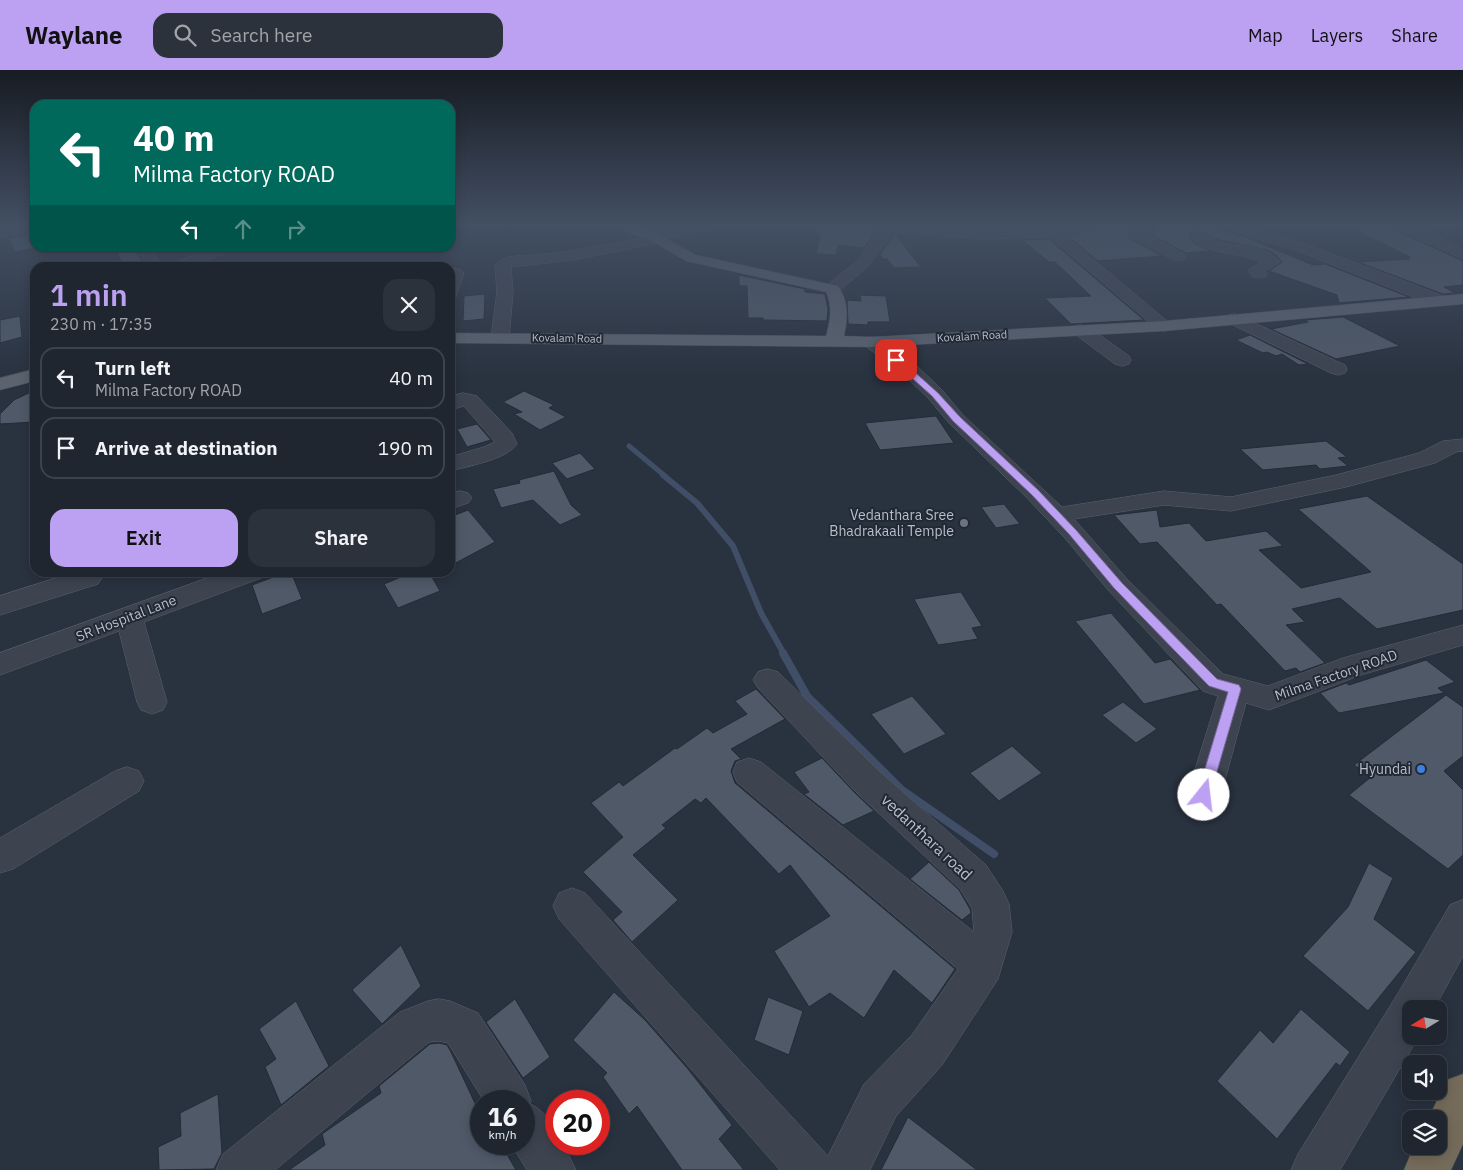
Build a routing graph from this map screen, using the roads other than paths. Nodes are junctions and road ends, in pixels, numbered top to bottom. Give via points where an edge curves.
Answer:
1 (504, 276) edge
2 (774, 276) edge
3 (847, 276) edge
4 (1105, 276) edge
5 (1378, 276) edge
6 (832, 289) junction
7 (1463, 298) edge
8 (1440, 300) junction
9 (1235, 319) junction
10 (1164, 326) junction
11 (1081, 330) junction
12 (455, 338) edge
13 (500, 338) junction
14 (834, 341) junction
15 (872, 342) junction
16 (1122, 360) dead end
17 (1338, 369) dead end
18 (30, 376) edge
19 (0, 384) edge
20 (455, 402) edge
21 (1463, 444) edge
22 (455, 463) edge
23 (1056, 515) junction
24 (86, 577) edge
25 (238, 577) edge
26 (0, 606) edge
27 (129, 617) junction
28 (1463, 635) edge
29 (0, 664) edge
30 (768, 680) dead end
31 (1235, 689) junction
32 (152, 702) dead end
33 (749, 772) dead end
34 (127, 781) dead end
35 (1204, 795) dead end
36 (0, 857) edge
37 (572, 906) dead end
38 (1463, 918) edge
39 (984, 965) junction
40 (1417, 1000) edge
41 (1402, 1025) edge
42 (502, 1090) edge
43 (1463, 1096) edge
44 (1447, 1128) edge
45 (535, 1141) edge
46 (1434, 1155) edge
47 (239, 1170) edge
48 (553, 1170) edge
49 (811, 1170) edge
50 (846, 1170) edge
51 (1314, 1170) edge
52 (1426, 1170) edge

1 - 13 street
2 - 6 main road
3 - 6 street
4 - 10 street
5 - 8 street
6 - 14 main road via 838,297 840,322
7 - 8 main road, Kovalam Road
8 - 9 main road, Kovalam Road
9 - 10 main road, Kovalam Road
9 - 17 street
10 - 11 main road, Kovalam Road
11 - 15 main road, Kovalam Road
11 - 16 street
12 - 13 main road, Kovalam Road
13 - 14 main road, Kovalam Road
14 - 15 main road, Kovalam Road
15 - 23 street, Milma Factory ROAD via 935,394 956,419
18 - 19 main road
20 - 22 street via 470,400 506,444 492,452
21 - 23 street via 1427,458 1338,482 1231,504 1164,498
23 - 31 street, Milma Factory ROAD via 1213,683
24 - 26 street
25 - 27 street, SR Hospital Lane
27 - 29 street, SR Hospital Lane
27 - 32 street
28 - 31 street, Milma Factory ROAD via 1353,666 1269,698
30 - 39 street, vedanthara road via 868,782 973,877 990,904 993,932
31 - 35 street
33 - 39 street
34 - 36 street
37 - 49 street
38 - 40 street
39 - 50 street, vedanthara road via 927,1050 880,1100
41 - 51 street
42 - 47 street via 463,1028 451,1021 432,1019 415,1027
43 - 44 highway
45 - 48 street
46 - 52 highway

